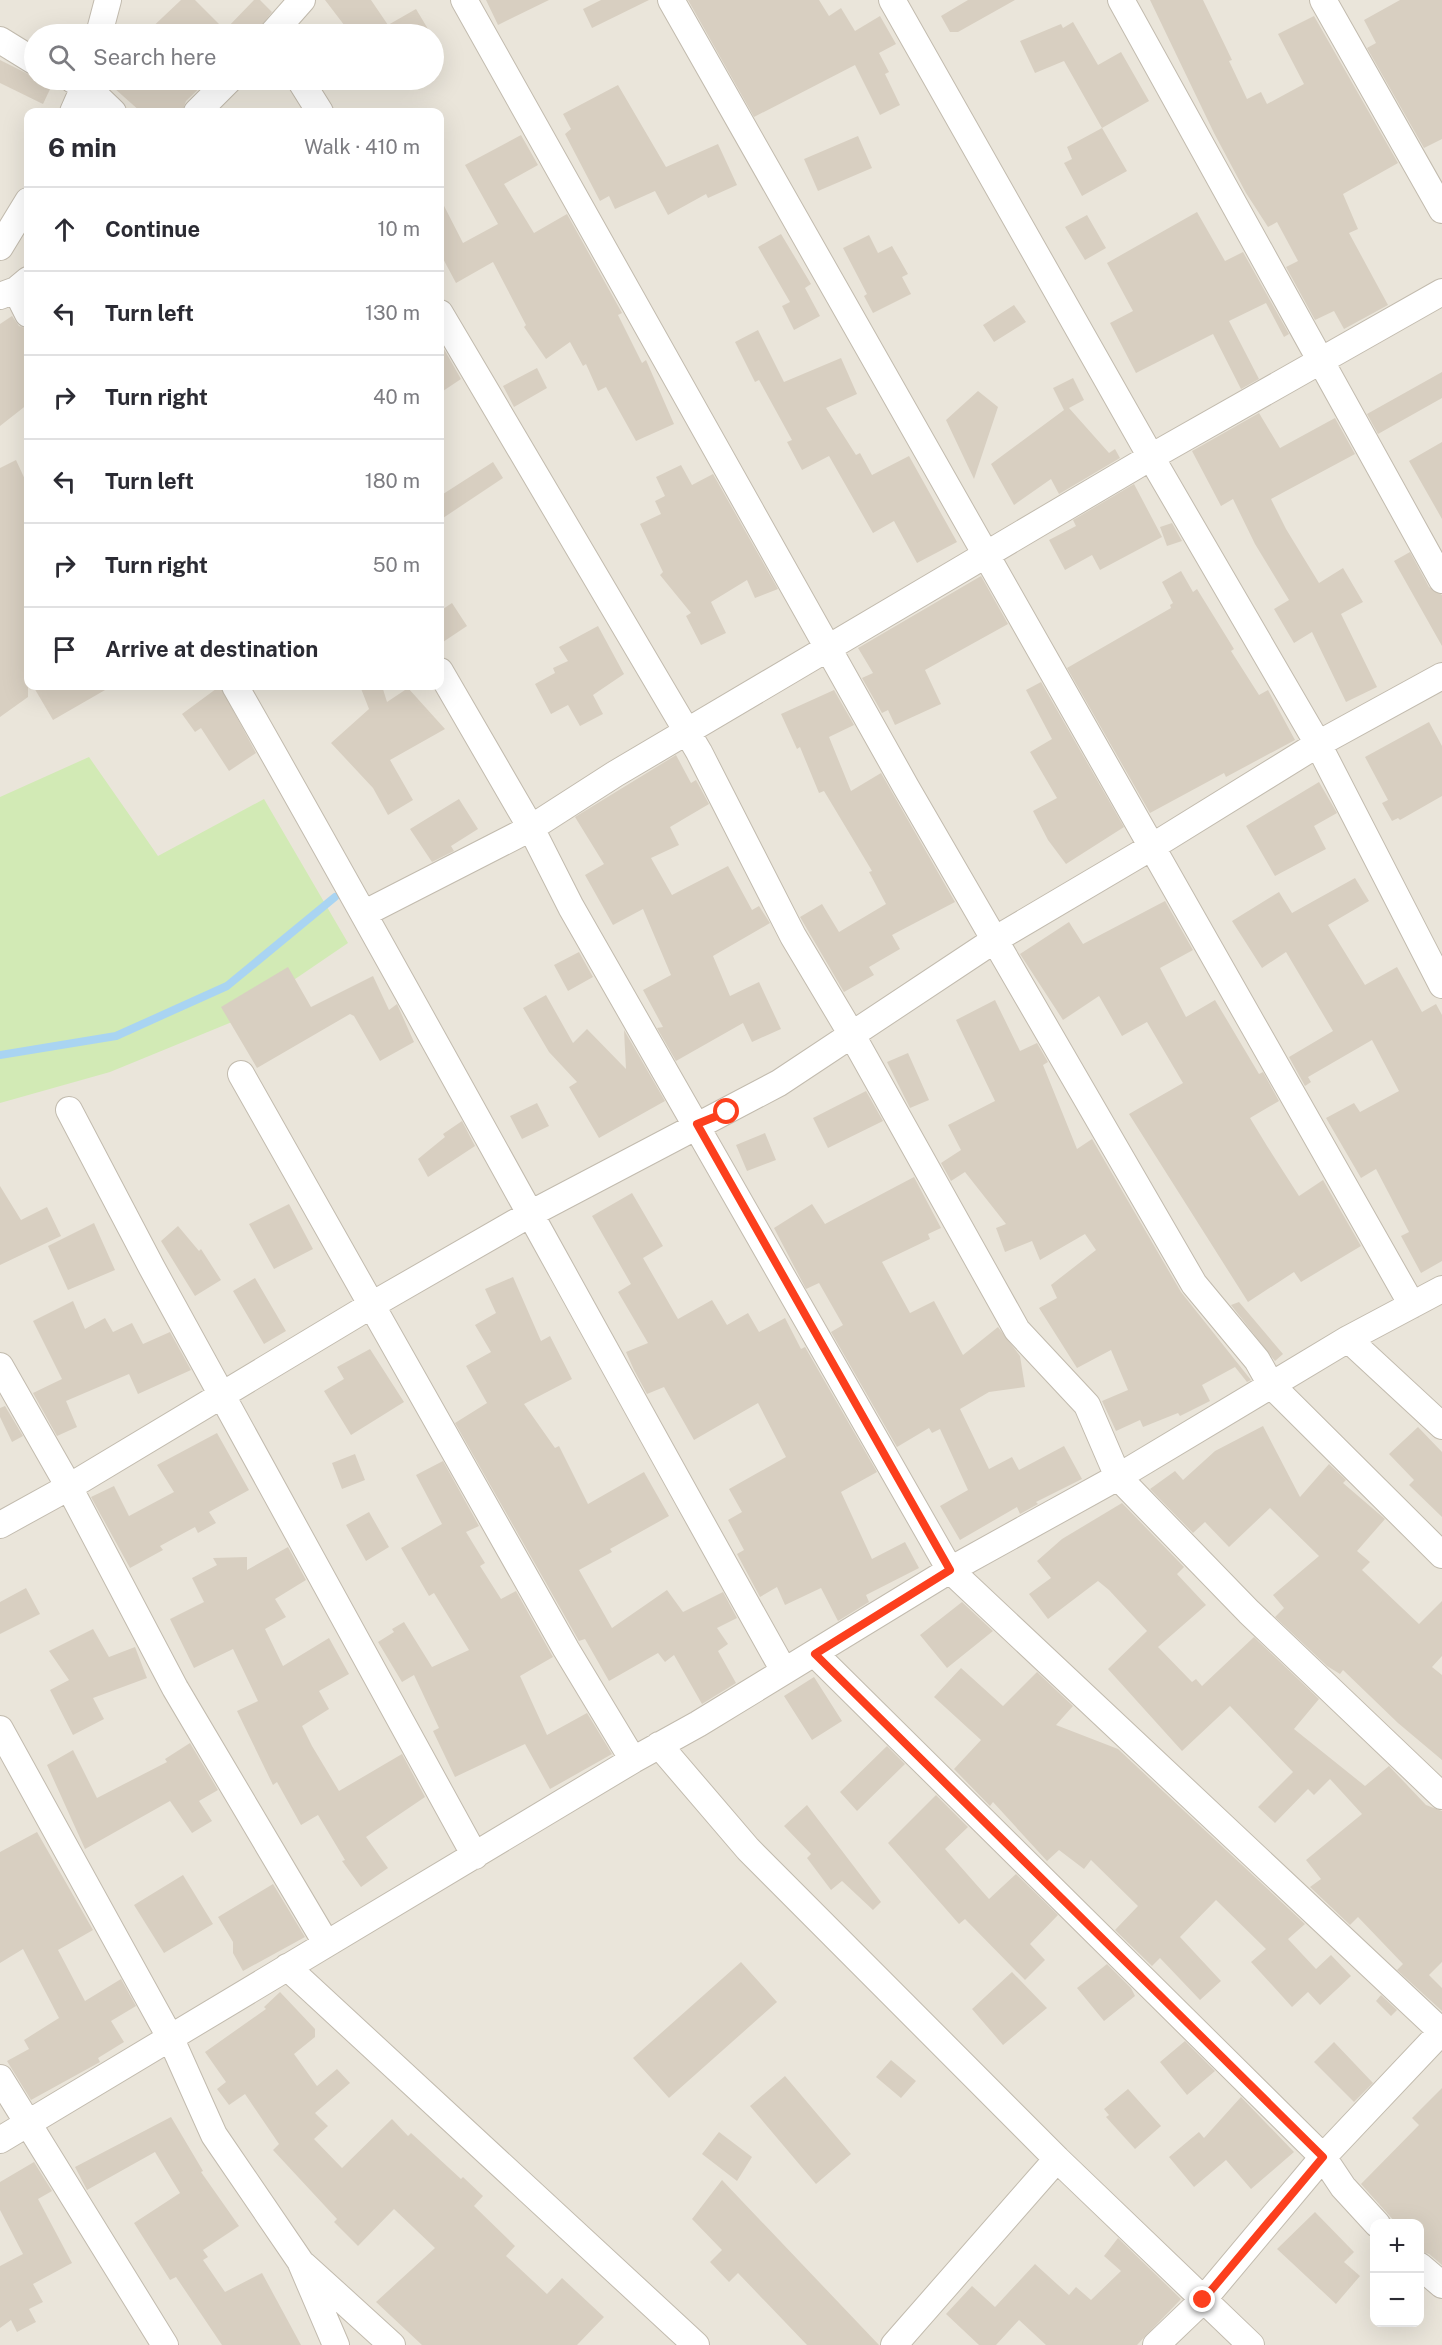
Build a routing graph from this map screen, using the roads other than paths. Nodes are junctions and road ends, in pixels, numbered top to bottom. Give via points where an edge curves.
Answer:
1 (108, 0) edge
2 (302, 0) edge
3 (464, 0) edge
4 (671, 0) edge
5 (892, 0) edge
6 (1120, 0) edge
7 (1323, 0) edge
8 (102, 24) edge
9 (282, 24) edge
10 (0, 40) edge
11 (24, 55) edge
12 (79, 90) edge
13 (91, 90) edge
14 (219, 90) edge
15 (306, 90) edge
16 (74, 108) edge
17 (109, 108) edge
18 (201, 108) edge
19 (318, 108) edge
20 (24, 208) edge
21 (1442, 210) edge
22 (0, 247) edge
23 (15, 289) edge
24 (1442, 292) edge
25 (24, 306) edge
26 (444, 320) edge
27 (1321, 362) junction
28 (1151, 457) junction
29 (987, 556) junction
30 (1442, 580) edge
31 (830, 649) junction
32 (1442, 676) edge
33 (444, 677) edge
34 (238, 690) edge
35 (687, 732) junction
36 (1318, 744) junction
37 (531, 828) junction
38 (1150, 848) junction
39 (365, 913) junction
40 (996, 939) junction
41 (1442, 985) edge
42 (852, 1035) junction
43 (241, 1074) dead end
44 (69, 1110) dead end
45 (697, 1124) junction
46 (530, 1214) junction
47 (1442, 1289) edge
48 (1412, 1305) junction
49 (370, 1306) junction
50 (1348, 1339) junction
51 (0, 1366) edge
52 (1271, 1385) junction
53 (223, 1396) junction
54 (1442, 1426) edge
55 (1118, 1477) junction
56 (69, 1487) junction
57 (0, 1525) edge
58 (1442, 1555) edge
59 (950, 1570) junction
60 (815, 1654) junction
61 (784, 1671) junction
62 (0, 1729) edge
63 (659, 1745) junction
64 (633, 1760) junction
65 (1442, 1796) edge
66 (475, 1856) junction
67 (326, 1943) junction
68 (287, 1968) junction
69 (1442, 2032) edge
70 (171, 2039) junction
71 (0, 2078) edge
72 (29, 2122) junction
73 (0, 2140) edge
74 (1323, 2157) junction
75 (1057, 2159) junction
76 (1373, 2219) edge
77 (300, 2261) junction
78 (1424, 2270) edge
79 (1442, 2285) edge
80 (1203, 2300) junction
81 (165, 2345) edge
82 (336, 2345) edge
83 (392, 2345) edge
84 (696, 2345) edge
85 (894, 2345) edge
86 (1156, 2345) edge
87 (1251, 2345) edge

1 - 8 street
2 - 9 street
3 - 31 street
4 - 29 street
5 - 28 street
6 - 27 street
7 - 21 street
10 - 11 street
12 - 16 street
13 - 17 street
14 - 18 street
15 - 19 street
20 - 22 street
23 - 25 street
24 - 27 street
26 - 35 street
27 - 28 street
27 - 30 street
28 - 29 street
28 - 36 street
29 - 31 street
29 - 38 street
31 - 35 street
31 - 40 street
32 - 36 street
33 - 37 street
34 - 39 street
35 - 37 street
35 - 42 street via 793,936
36 - 38 street
36 - 41 street
37 - 39 street
37 - 45 street via 571,907
38 - 40 street
38 - 48 street
39 - 46 street
40 - 42 street
40 - 52 street via 1194,1284 1257,1360
42 - 45 street via 779,1083
42 - 55 street via 1017,1330 1087,1405
43 - 49 street
44 - 53 street
45 - 46 street
45 - 59 street
46 - 49 street
46 - 61 street
47 - 48 street
48 - 50 street
49 - 53 street
49 - 64 street
50 - 52 street
50 - 54 street
51 - 56 street
52 - 55 street
52 - 58 street
53 - 56 street
53 - 66 street
55 - 59 street
55 - 65 street via 1249,1612
56 - 57 street
56 - 67 street via 175,1688
59 - 60 street
59 - 69 street
60 - 61 street
60 - 74 street
61 - 63 street
62 - 70 street
63 - 64 street
63 - 75 street via 748,1849
64 - 66 street
66 - 67 street
67 - 68 street
68 - 70 street
68 - 84 street
69 - 74 street
70 - 72 street
70 - 77 street via 214,2135
71 - 72 street
72 - 73 street
72 - 81 street
74 - 76 street via 1343,2187
74 - 80 street
75 - 80 street
75 - 85 street
77 - 82 street
77 - 83 street
78 - 79 street
80 - 86 street
80 - 87 street

